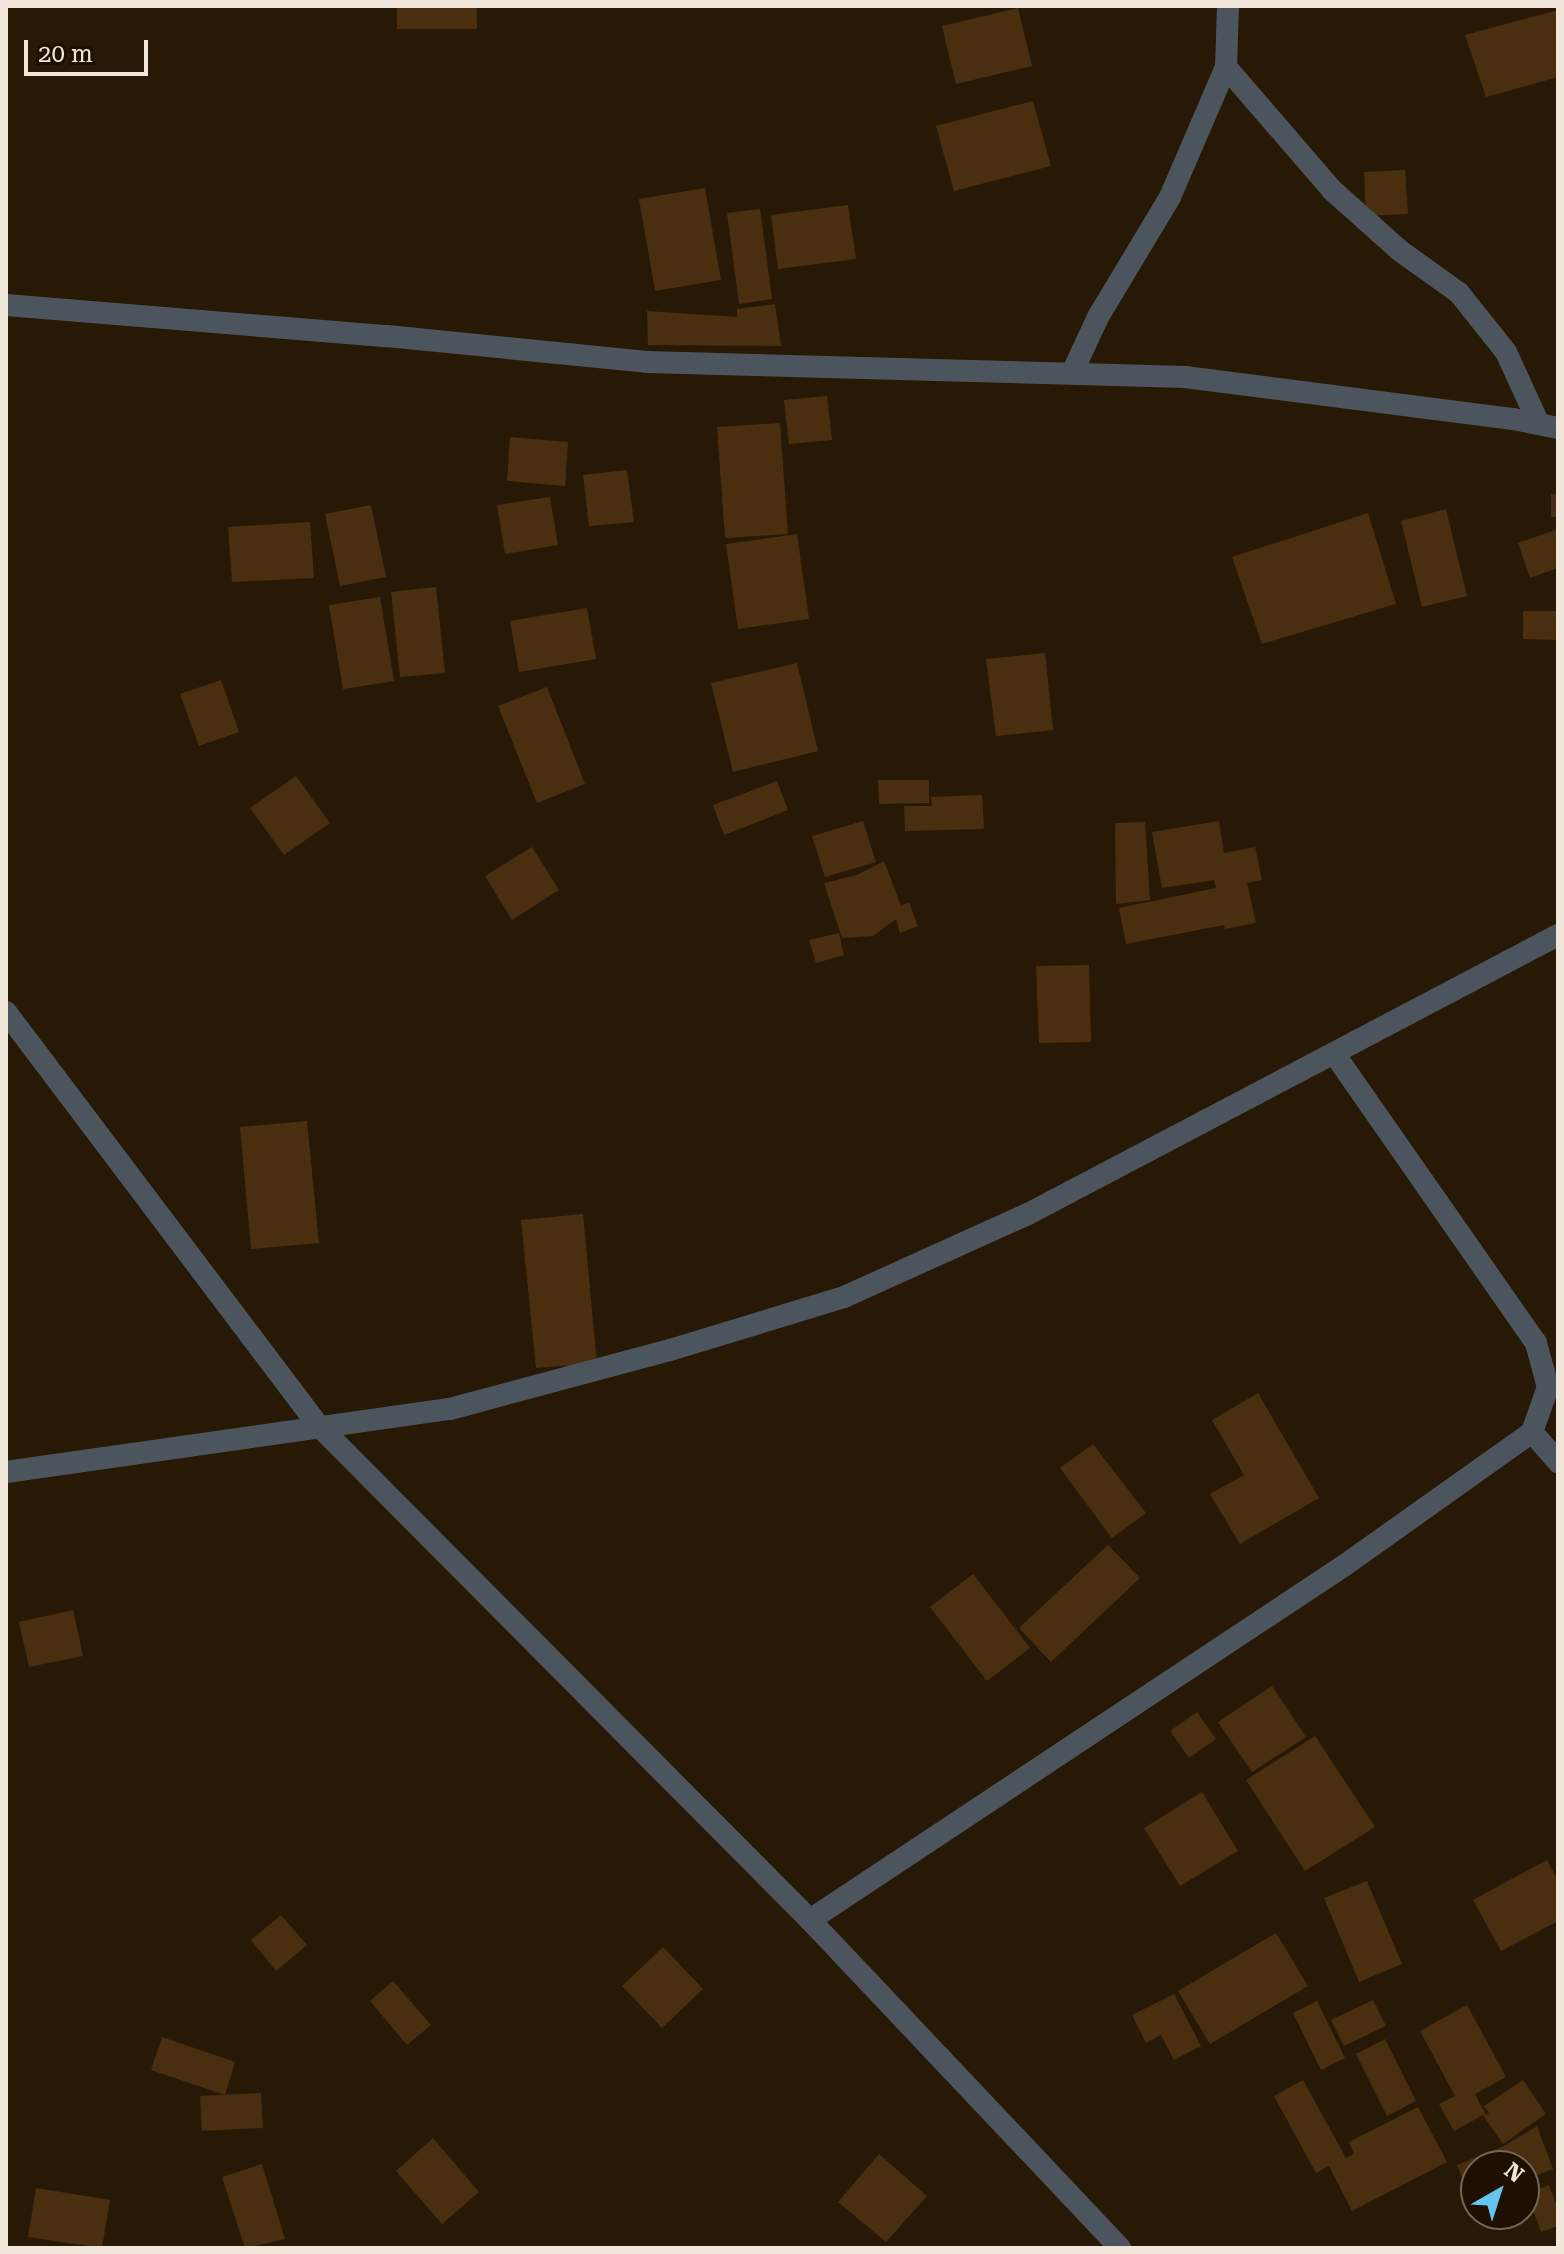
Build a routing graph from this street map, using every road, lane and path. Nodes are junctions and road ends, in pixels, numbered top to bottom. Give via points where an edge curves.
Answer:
1 (1228, 6) edge
2 (1226, 67) junction
3 (6, 305) edge
4 (1072, 373) junction
5 (1549, 426) edge
6 (1558, 935) edge
7 (6, 1012) edge
8 (1334, 1053) junction
9 (318, 1425) junction
10 (1532, 1432) junction
11 (1558, 1462) edge
12 (6, 1472) edge
13 (810, 1920) junction
14 (1120, 2248) edge

1 - 2 street
2 - 4 street via 1170,197 1098,317
2 - 5 street via 1332,190 1399,250 1459,293 1506,352
3 - 4 street via 647,362
4 - 5 street via 1185,377
6 - 8 street
7 - 9 street
8 - 9 street via 1028,1214 844,1297 450,1409
8 - 10 street via 1536,1343 1548,1387
9 - 12 street
9 - 13 street
10 - 11 street
10 - 13 street via 1332,1573
13 - 14 street

